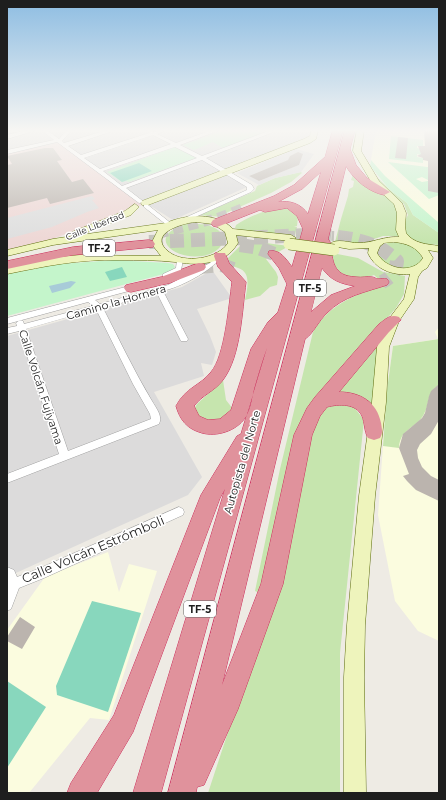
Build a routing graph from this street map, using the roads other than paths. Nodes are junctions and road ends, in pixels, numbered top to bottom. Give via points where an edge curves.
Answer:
1 (94, 167) edge
2 (110, 167) edge
3 (177, 167) edge
4 (218, 167) edge
5 (242, 167) edge
6 (311, 167) edge
7 (320, 167) edge
8 (327, 167) edge
9 (340, 167) edge
10 (350, 167) edge
11 (367, 167) edge
12 (99, 171) junction
13 (228, 173) junction
14 (121, 188) junction
15 (384, 192) junction
16 (142, 205) junction
17 (246, 207) tunnel mouth
18 (182, 220) junction
19 (169, 225) junction
20 (224, 227) junction
21 (309, 228) junction
22 (323, 233) junction
23 (290, 241) junction
24 (148, 243) tunnel mouth
25 (233, 243) junction
26 (413, 244) junction
27 (375, 245) junction
28 (334, 247) junction
29 (52, 249) junction
30 (439, 249) edge
31 (7, 253) edge
32 (274, 254) tunnel mouth
33 (218, 257) junction
34 (439, 258) edge
35 (7, 260) edge
36 (177, 260) junction
37 (375, 260) junction
38 (427, 263) junction
39 (7, 264) edge
40 (199, 267) tunnel mouth
41 (236, 270) dead end
42 (417, 270) junction
43 (7, 271) edge
44 (294, 284) junction
45 (131, 288) junction
46 (159, 290) junction
47 (90, 299) junction
48 (98, 307) junction
49 (285, 314) junction
50 (19, 318) junction
51 (394, 320) junction
52 (7, 321) edge
53 (22, 328) junction
54 (7, 331) edge
55 (184, 338) dead end
56 (296, 342) junction
57 (227, 355) junction
58 (321, 402) junction
59 (253, 425) junction
60 (374, 433) junction
61 (65, 457) junction
62 (7, 479) edge
63 (179, 512) dead end
64 (7, 573) edge
65 (10, 585) edge
66 (7, 605) edge
67 (81, 793) edge
68 (147, 793) edge
69 (182, 793) edge
70 (186, 793) edge
71 (355, 793) edge

1 - 12 street
2 - 12 street
3 - 14 street
4 - 13 street
5 - 13 street, Calle Libertad
6 - 17 highway via 288,186
7 - 20 highway via 298,187
8 - 21 highway, Autopista del Norte / TF-5
9 - 22 highway, Autopista del Norte / TF-5
10 - 15 highway via 359,177
11 - 15 street
12 - 14 street
13 - 16 street, Calle Libertad
13 - 18 street via 251,189
14 - 16 street
15 - 26 street via 399,206 400,231 402,236
16 - 19 street
16 - 29 street, Calle Libertad
18 - 19 street
18 - 20 street via 196,219
19 - 29 street
19 - 36 street via 162,230 157,242 160,250
20 - 21 highway via 280,205 300,210
20 - 23 street
20 - 25 street via 233,237
21 - 44 highway, Autopista del Norte / TF-5
22 - 56 highway, Autopista del Norte / TF-5
22 - 56 highway via 326,261 333,273 353,282 380,281 329,303
23 - 25 street via 246,239
23 - 28 street, bridge
24 - 29 highway
25 - 33 street via 228,251
26 - 27 street via 390,240
26 - 30 street
26 - 38 street via 426,253
27 - 28 street
27 - 37 street via 372,250
28 - 37 street
29 - 31 street
29 - 35 highway
29 - 39 highway
32 - 44 highway via 286,267
33 - 36 street via 195,262
33 - 46 street, Camino la Hornera via 212,264 188,279
33 - 57 highway via 223,266 236,275 239,282
34 - 38 street
36 - 43 street via 89,258 42,263
36 - 45 street, Camino la Hornera via 179,269 176,272
37 - 42 street via 390,269 404,272
38 - 42 street
40 - 45 highway via 165,280
41 - 57 highway via 245,282 239,324
42 - 51 street via 412,277 408,299
44 - 49 highway, Autopista del Norte / TF-5
45 - 47 street, Camino la Hornera
46 - 48 street, Camino la Hornera
46 - 55 street
47 - 48 street
47 - 50 street, Camino la Hornera
48 - 53 street, Camino la Hornera
48 - 61 street via 155,414 156,421
49 - 57 highway via 266,334 235,419 218,428 199,425 186,414 185,406 195,392 219,374
49 - 59 highway, Autopista del Norte / TF-5
50 - 52 street, Camino la Hornera
50 - 53 street, Calle Volcán Fujiyama
51 - 58 highway via 384,328
51 - 60 street via 383,347
53 - 54 street, Camino la Hornera
53 - 61 street, Calle Volcán Fujiyama
56 - 69 highway, Autopista del Norte / TF-5
58 - 60 highway via 336,397 362,405 370,414
58 - 70 highway via 313,413 304,435 272,584 225,709
59 - 67 highway via 211,495 124,723
59 - 68 highway, Autopista del Norte / TF-5
60 - 71 street via 356,625
61 - 62 street
63 - 65 street, Calle Volcán Estrómboli
64 - 65 street via 10,574
65 - 66 street

